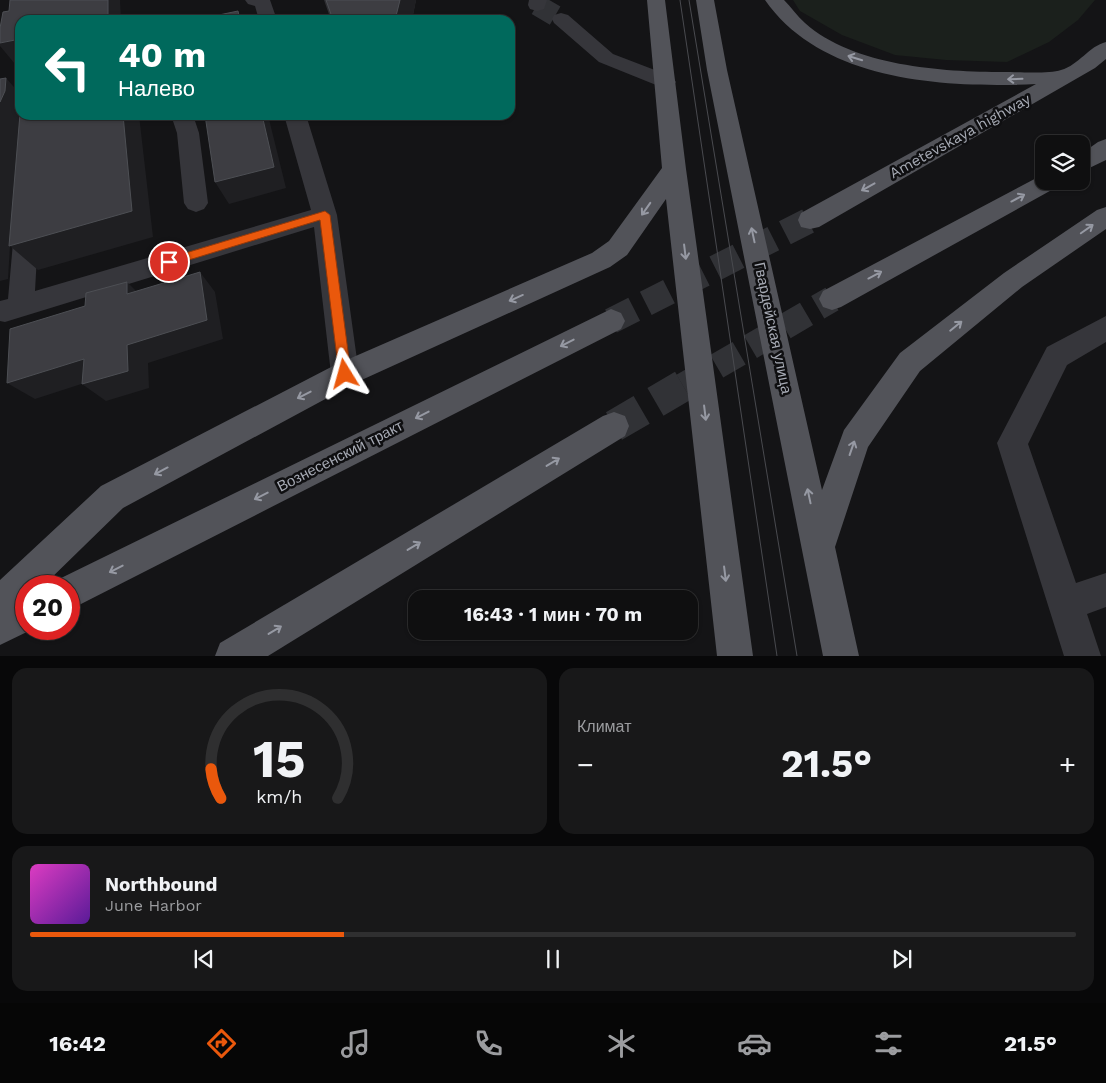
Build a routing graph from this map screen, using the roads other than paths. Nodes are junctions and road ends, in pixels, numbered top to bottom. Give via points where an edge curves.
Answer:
1 (254, 0) edge
2 (656, 0) edge
3 (705, 0) edge
4 (774, 0) edge
5 (267, 15) edge
6 (561, 19) tunnel mouth
7 (1106, 48) edge
8 (1064, 77) junction
9 (666, 82) junction
10 (184, 120) edge
11 (296, 120) edge
12 (1106, 146) edge
13 (1090, 159) edge
14 (674, 169) junction
15 (1035, 189) edge
16 (28, 197) edge
17 (196, 203) dead end
18 (325, 215) junction
19 (1106, 216) edge
20 (810, 220) tunnel mouth
21 (832, 299) tunnel mouth
22 (611, 321) tunnel mouth
23 (1106, 328) edge
24 (345, 374) junction
25 (614, 426) tunnel mouth
26 (819, 544) junction
27 (80, 586) edge
28 (1106, 590) edge
29 (0, 604) edge
30 (1065, 604) junction
31 (15, 618) edge
32 (0, 626) edge
33 (233, 656) edge
34 (735, 656) edge
35 (841, 656) edge
36 (1083, 656) edge

1 - 5 lane via 263,3
2 - 9 main road
26 -> 3 main road, Гвардейская улица
8 -> 4 main road via 992,80 900,71 848,56 806,36
6 - 9 lane via 606,58
7 - 8 main road, Ametevskaya highway via 1088,64
8 -> 20 main road, Ametevskaya highway
9 - 14 main road
10 - 17 lane
11 - 18 lane
12 - 13 main road
14 -> 24 main road via 618,248 601,260
14 -> 34 main road
21 -> 15 main road
16 - 18 lane via 13,309
18 - 24 lane
26 -> 19 main road via 855,440 910,362 1013,280
22 -> 27 main road, Вознесенский тракт
23 - 30 lane via 1057,356 1012,443
24 -> 29 main road via 112,497
33 -> 25 main road
26 - 35 main road, Гвардейская улица
28 - 30 lane
30 - 36 lane
31 - 32 main road

